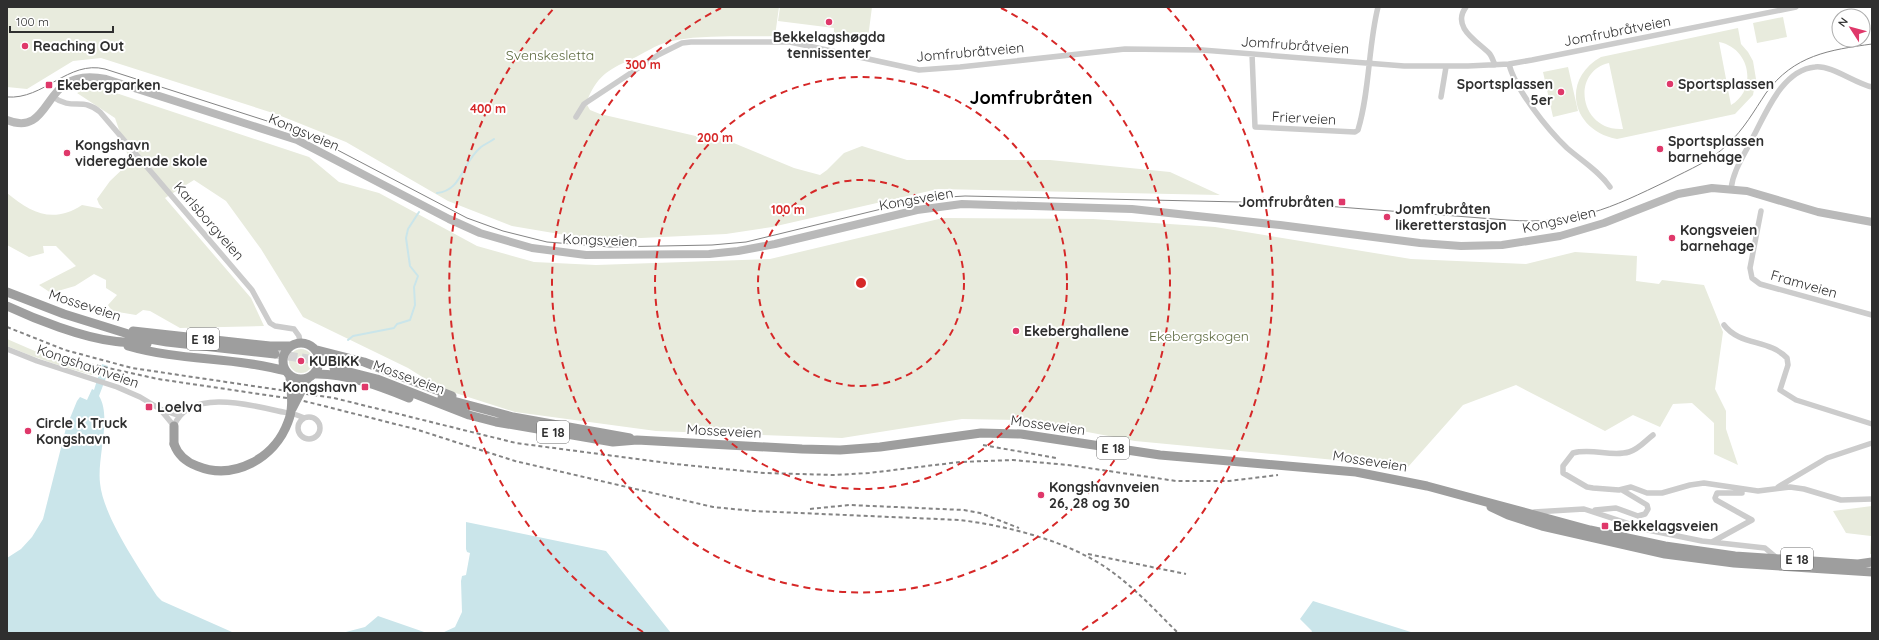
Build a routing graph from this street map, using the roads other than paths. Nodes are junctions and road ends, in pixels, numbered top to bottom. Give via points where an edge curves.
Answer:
1 (1378, 7) edge
2 (1458, 7) edge
3 (1796, 7) edge
4 (1465, 8) edge
5 (1252, 54) junction
6 (1368, 63) junction
7 (1494, 64) junction
8 (1510, 64) junction
9 (1446, 66) junction
10 (1872, 87) edge
11 (53, 97) junction
12 (1441, 97) dead end
13 (576, 117) dead end
14 (7, 120) edge
15 (1610, 187) dead end
16 (1731, 189) junction
17 (1761, 211) dead end
18 (1872, 222) edge
19 (7, 292) edge
20 (7, 306) edge
21 (1872, 315) edge
22 (1724, 325) dead end
23 (116, 329) junction
24 (113, 341) junction
25 (300, 342) junction
26 (291, 346) junction
27 (7, 350) edge
28 (317, 350) junction
29 (289, 374) junction
30 (309, 377) junction
31 (471, 406) junction
32 (160, 409) junction
33 (292, 410) junction
34 (278, 411) junction
35 (469, 415) junction
36 (180, 416) junction
37 (304, 418) junction
38 (1872, 424) edge
39 (174, 426) junction
40 (298, 426) junction
41 (1653, 435) dead end
42 (637, 440) junction
43 (1872, 443) edge
44 (1776, 488) junction
45 (1622, 490) junction
46 (1758, 491) junction
47 (1475, 499) junction
48 (1872, 499) edge
49 (1592, 511) junction
50 (1528, 513) junction
51 (1712, 542) junction
52 (1777, 558) junction
53 (1872, 562) edge
54 (1858, 564) junction
55 (1872, 567) edge
56 (1872, 572) edge

1 - 6 street, Jomfrubråtveien
2 - 4 street
3 - 8 street, Jomfrubråtveien
4 - 7 street via 1462,17 1465,30 1490,54
5 - 6 street, Jomfrubråtveien
5 - 6 street, Frierveien via 1255,128 1355,132 1358,130 1362,110
5 - 13 street, Jomfrubråtveien via 1125,49 919,70 790,42 691,42 682,43 658,55 584,104
6 - 9 street, Jomfrubråtveien
7 - 8 street, Jomfrubråtveien
7 - 9 street, Jomfrubråtveien
8 - 15 street via 1512,76 1543,120 1562,143 1603,177
9 - 12 street
10 - 16 street via 1821,67 1809,68 1791,78 1770,104 1734,174
11 - 14 main road, Kongsveien via 34,119 21,123
11 - 16 main road, Kongsveien via 65,84 80,78 95,77 115,81 297,140 480,233 532,248 586,255 709,254 738,251 917,210 962,204 1132,209 1431,244 1492,246 1541,240 1575,232 1686,192
11 - 25 street, Karlsborgveien via 69,105 91,105 100,112 252,290 270,323 294,329
16 - 18 main road, Kongsveien via 1763,194 1833,215
17 - 21 street, Framveien via 1750,268 1752,278 1760,284
19 - 23 highway, Mosseveien / E 18 via 64,314
20 - 24 highway, Mosseveien / E 18 via 58,326
22 - 38 street via 1737,337 1772,348 1787,358 1788,365 1780,390 1796,400
23 - 24 highway, Mosseveien / E 18 via 149,339 275,357
23 - 26 highway, E 18 via 270,346
24 - 29 highway, E 18 via 153,352 256,365
25 - 26 highway, E 18
25 - 28 highway, E 18 via 308,343
26 - 29 highway via 283,358
27 - 32 street, Kongshavnveien via 112,385
28 - 30 highway via 320,363
28 - 31 highway, E 18 via 364,362 451,395
29 - 30 highway, E 18 via 298,379
29 - 33 highway, bridge
30 - 33 highway, bridge
30 - 35 highway, E 18 via 329,375 352,380 442,410
31 - 35 highway, Mosseveien / E 18 via 449,401 369,371 335,366 389,383
31 - 42 highway, Mosseveien / E 18 via 513,417
32 - 36 street, Kongshavnveien
32 - 39 street, Kongshavnveien
33 - 39 highway, bridge via 286,428 276,445 261,458 242,467 219,470 199,467 184,459 174,444
34 - 36 street via 252,405 211,402 194,406
34 - 37 street via 295,413
34 - 40 street
35 - 42 highway, Mosseveien / E 18 via 503,424 613,442
36 - 39 street
37 - 40 street
37 - 40 street via 310,417 318,422 318,434 306,439 300,434
41 - 45 street via 1629,452 1576,453 1568,458 1563,466 1563,473 1587,487
42 - 47 highway, Mosseveien / E 18 via 840,450 981,434 1021,434 1160,455 1356,472 1405,480
43 - 44 street via 1827,458
44 - 46 street
44 - 48 street via 1804,489 1850,501
45 - 46 street via 1631,487 1646,493 1662,493 1704,483
45 - 49 street via 1647,505 1645,514 1638,516 1616,508
46 - 51 street via 1728,492 1715,496 1716,500 1752,520
47 - 50 highway, Mosseveien / E 18
47 - 56 highway, Mosseveien / E 18 via 1508,515 1542,526 1657,552 1734,563
49 - 50 street, Mosseveien via 1578,509
49 - 51 street, Mosseveien via 1648,530
50 - 52 highway, Mosseveien / E 18 via 1590,530 1665,546 1735,556
51 - 52 street, Mosseveien via 1765,548
52 - 54 highway, Mosseveien / E 18
53 - 54 highway, Mosseveien / E 18
54 - 55 highway, E 18

